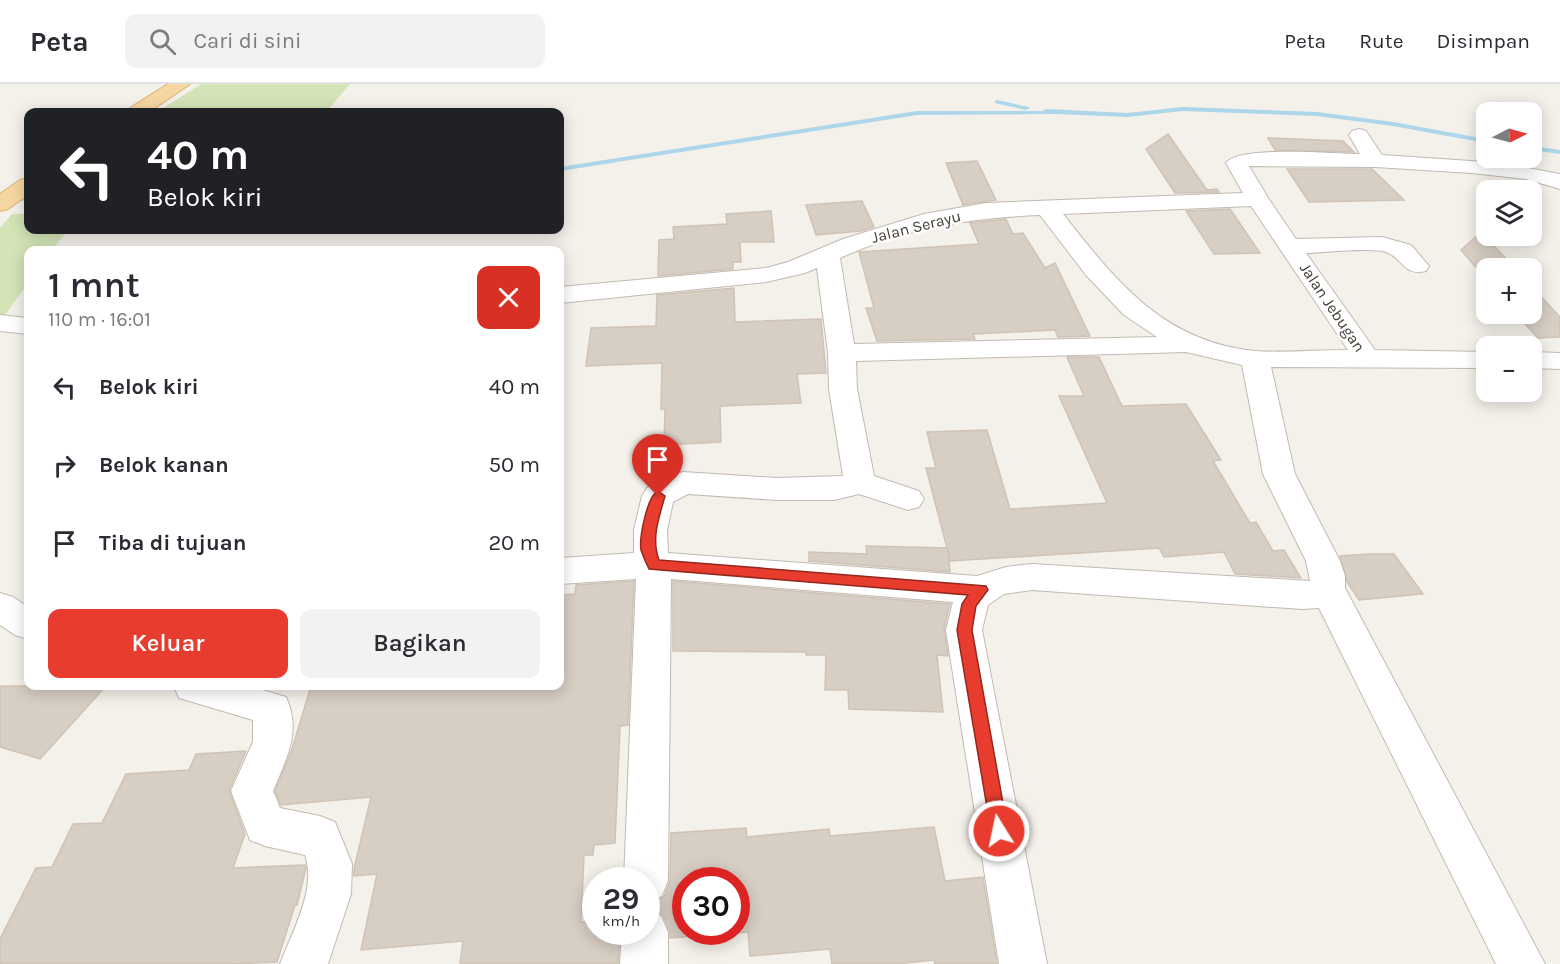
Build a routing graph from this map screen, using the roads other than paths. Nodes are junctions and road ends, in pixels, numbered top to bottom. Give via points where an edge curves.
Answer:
1 (180, 84) edge
2 (143, 108) edge
3 (1359, 135) dead end
4 (1376, 161) junction
5 (1560, 182) edge
6 (24, 188) edge
7 (0, 204) edge
8 (1047, 208) junction
9 (1264, 208) junction
10 (1291, 246) junction
11 (827, 254) junction
12 (1417, 266) dead end
13 (564, 295) edge
14 (0, 323) edge
15 (24, 326) edge
16 (1186, 344) junction
17 (842, 353) junction
18 (1367, 358) junction
19 (1255, 359) junction
20 (1476, 360) edge
21 (1542, 360) edge
22 (1560, 361) edge
23 (860, 483) junction
24 (908, 499) dead end
25 (654, 565) junction
26 (564, 572) edge
27 (1327, 588) junction
28 (980, 590) junction
29 (0, 607) edge
30 (24, 622) edge
31 (207, 690) edge
32 (646, 867) edge
33 (645, 945) edge
34 (304, 964) edge
35 (644, 964) edge
36 (1023, 964) edge
37 (1521, 964) edge

1 - 2 main road
3 - 4 street
4 - 5 street via 1521,172
4 - 9 street, Jalan Jebugan via 1241,161 1237,164
6 - 7 main road
8 - 9 street, Jalan Serayu
8 - 11 street, Jalan Serayu via 986,210 932,219
8 - 16 street via 1095,270 1133,309
9 - 10 street, Jalan Jebugan
10 - 12 street via 1382,244 1403,250
10 - 18 street, Jalan Jebugan
11 - 13 street, Jalan Serayu via 796,268 766,275
11 - 17 street
14 - 15 street
16 - 17 street
16 - 19 street
17 - 23 street via 843,389
18 - 19 street
18 - 20 street, Jalan Jebugan
19 - 27 street via 1278,474 1323,561
21 - 22 street
23 - 24 street
23 - 25 street via 834,489 682,483 658,496 648,549
25 - 26 street
25 - 28 street
25 - 32 street
27 - 28 street via 1319,594 1302,595 1032,577 1004,580
27 - 37 street
28 - 36 street via 969,604 964,630
29 - 30 street
31 - 34 street via 272,709 273,742 252,791 265,825 320,837 330,864 328,894
33 - 35 street

